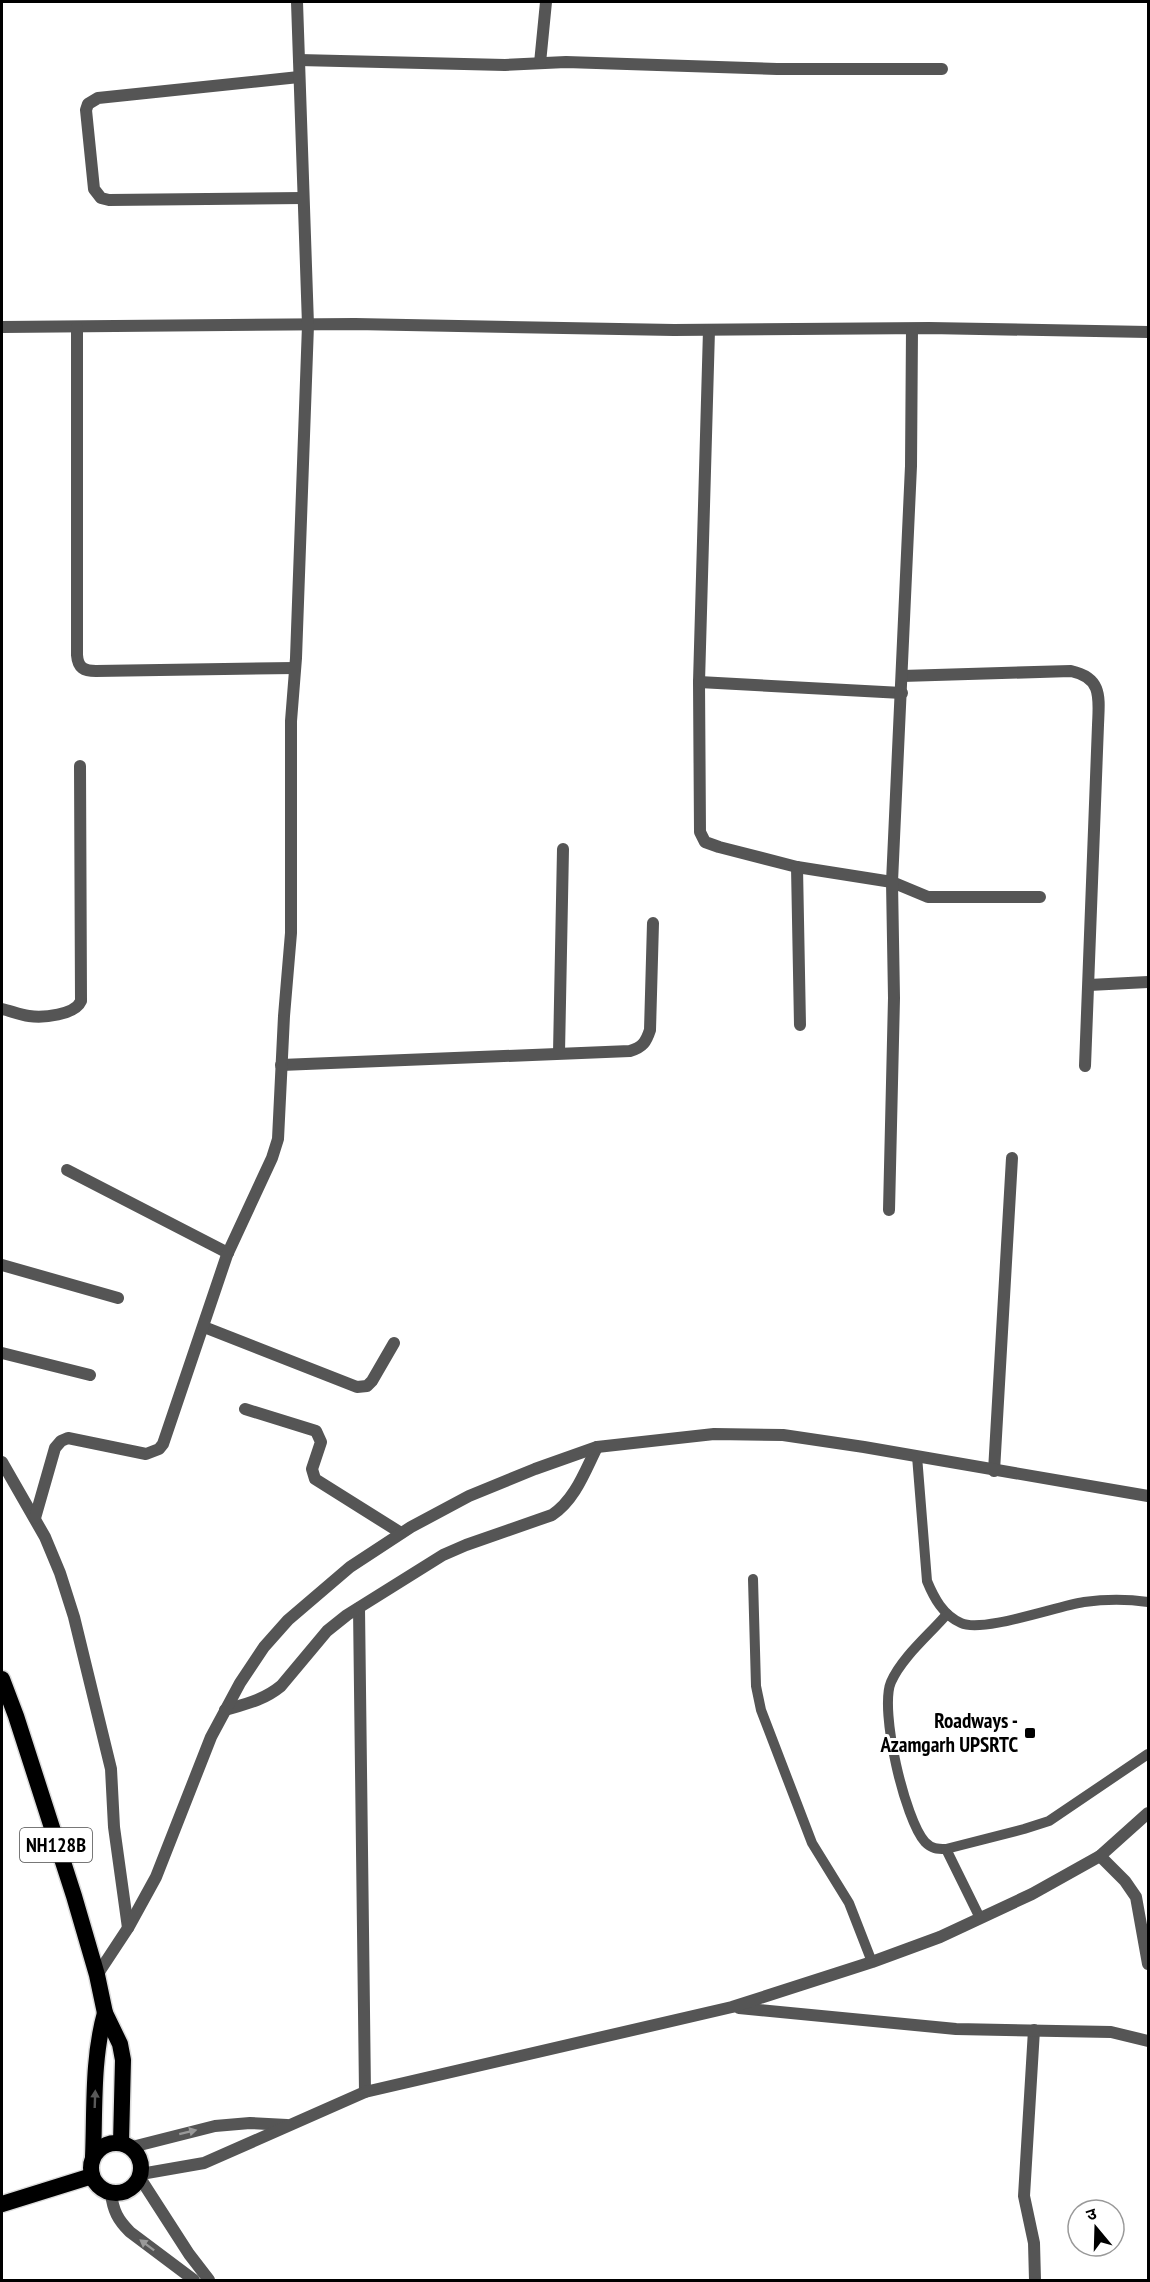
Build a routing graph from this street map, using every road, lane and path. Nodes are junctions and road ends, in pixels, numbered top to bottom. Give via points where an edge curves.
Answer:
1 (297, 2) edge
2 (546, 2) edge
3 (299, 60) junction
4 (540, 63) junction
5 (942, 69) dead end
6 (299, 77) junction
7 (303, 198) junction
8 (308, 325) junction
9 (2, 327) edge
10 (77, 327) junction
11 (912, 329) junction
12 (709, 330) junction
13 (1149, 332) edge
14 (295, 668) junction
15 (903, 676) junction
16 (699, 682) junction
17 (902, 693) junction
18 (80, 766) dead end
19 (563, 849) dead end
20 (797, 867) junction
21 (892, 882) junction
22 (1040, 897) dead end
23 (653, 923) dead end
24 (1149, 982) edge
25 (1089, 985) junction
26 (2, 1009) edge
27 (800, 1025) dead end
28 (559, 1053) junction
29 (281, 1065) junction
30 (1086, 1066) dead end
31 (1012, 1158) dead end
32 (67, 1170) dead end
33 (889, 1210) dead end
34 (228, 1253) junction
35 (2, 1265) edge
36 (118, 1298) dead end
37 (204, 1327) junction
38 (394, 1343) dead end
39 (2, 1353) edge
40 (90, 1375) dead end
41 (245, 1409) dead end
42 (597, 1447) junction
43 (917, 1456) junction
44 (2, 1462) edge
45 (994, 1471) junction
46 (1149, 1496) edge
47 (35, 1518) junction
48 (401, 1533) junction
49 (753, 1579) dead end
50 (1149, 1602) edge
51 (359, 1608) junction
52 (947, 1614) junction
53 (2, 1679) edge
54 (225, 1710) junction
55 (1149, 1754) edge
56 (1149, 1813) edge
57 (946, 1849) junction
58 (1100, 1856) junction
59 (980, 1918) junction
60 (128, 1928) junction
61 (872, 1962) junction
62 (1149, 1964) edge
63 (97, 1975) junction
64 (732, 2007) junction
65 (105, 2013) junction
66 (1034, 2030) junction
67 (1149, 2041) edge
68 (364, 2092) junction
69 (291, 2126) junction
70 (127, 2145) junction
71 (93, 2157) junction
72 (92, 2176) junction
73 (141, 2176) junction
74 (111, 2193) junction
75 (2, 2204) edge
76 (194, 2280) edge
77 (209, 2280) edge
78 (1035, 2280) edge

1 - 3 street
2 - 4 street
3 - 4 street
3 - 6 street
4 - 5 street
6 - 7 street
6 - 7 street via 98,98 86,110 94,189 101,198
7 - 8 street
8 - 10 street
8 - 12 street
8 - 14 street
9 - 10 street
10 - 14 street via 77,655 81,668
11 - 12 street
11 - 13 street
11 - 15 street
12 - 16 street
14 - 29 street via 291,721 291,933
15 - 17 street
15 - 25 street via 1071,671 1092,679 1099,709
16 - 17 street
16 - 20 street via 702,837 719,848
17 - 21 street
18 - 26 street via 81,1001 73,1010 50,1015 30,1016
19 - 28 street
20 - 21 street
20 - 27 street
21 - 22 street via 936,898
21 - 33 street via 894,998
23 - 28 street via 650,1030 646,1043 630,1051
24 - 25 street
25 - 30 street
28 - 29 street
29 - 34 street via 273,1158
31 - 45 street
32 - 34 street
34 - 37 street
35 - 36 street
37 - 38 street via 357,1387 372,1381
37 - 47 street via 159,1449 146,1454 68,1438 61,1441 54,1448
39 - 40 street
41 - 48 street via 316,1431 321,1442 312,1469 315,1479
42 - 43 street via 714,1434 783,1435
42 - 48 street via 469,1496
42 - 51 street via 570,1499 552,1515 443,1556
43 - 45 street
43 - 52 lane via 927,1581 935,1600
44 - 47 street
45 - 46 street
47 - 60 street via 66,1592 111,1769 114,1827
48 - 54 street via 350,1567 288,1620 264,1647
49 - 61 lane via 756,1686 761,1710 812,1843 849,1903
50 - 52 lane via 1084,1602 980,1626 963,1624
51 - 54 street via 336,1622 270,1695
51 - 68 street
52 - 57 lane via 897,1672 888,1701 894,1762 914,1823 934,1849
53 - 63 highway, NH128B
54 - 60 street via 156,1877
55 - 57 lane via 1049,1821
56 - 58 street
57 - 59 lane
58 - 59 street
58 - 62 street via 1136,1897
59 - 61 street
60 - 63 street
61 - 64 street
63 - 65 highway, NH128B
64 - 66 street via 956,2029
64 - 68 street
65 - 70 highway, NH128B via 123,2060
71 -> 65 highway, NH128B via 97,2055
66 - 67 street via 1111,2032
66 - 78 street via 1024,2196 1034,2243
68 - 69 street
70 -> 69 street via 215,2126
69 - 73 street via 204,2163
70 - 71 highway via 110,2143
70 - 73 highway, NH128B via 138,2155
71 - 72 highway, NH128B
72 - 74 highway via 99,2187
72 - 75 highway
73 - 74 highway via 123,2193
73 - 77 street
76 -> 74 street via 121,2223 113,2211

